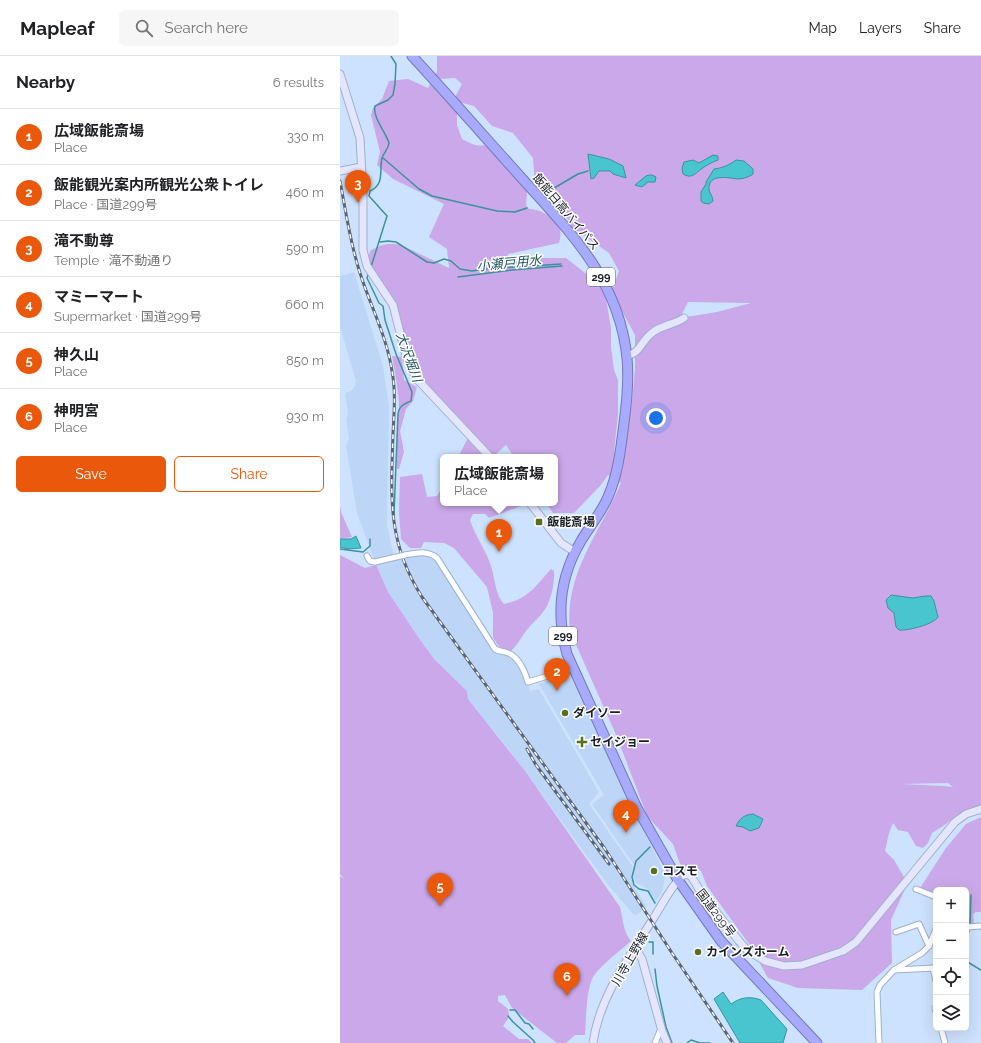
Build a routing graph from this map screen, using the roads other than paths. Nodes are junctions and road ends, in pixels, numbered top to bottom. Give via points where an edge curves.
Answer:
1 (412, 56) edge
2 (340, 74) edge
3 (361, 167) junction
4 (340, 171) edge
5 (684, 318) dead end
6 (626, 356) junction
7 (487, 454) edge
8 (532, 506) edge
9 (575, 552) junction
10 (367, 556) dead end
11 (574, 668) junction
12 (981, 810) edge
13 (678, 880) junction
14 (916, 889) dead end
15 (933, 896) edge
16 (981, 926) edge
17 (969, 927) edge
18 (896, 932) dead end
19 (933, 936) edge
20 (929, 946) junction
21 (633, 951) junction
22 (933, 968) edge
23 (894, 970) junction
24 (662, 1031) junction
25 (942, 1031) edge
26 (593, 1043) edge
27 (655, 1043) edge
28 (667, 1043) edge
29 (817, 1043) edge
30 (879, 1043) edge
31 (945, 1043) edge

1 - 6 highway, 飯能日高バイパス / 299 via 590,258 610,295 621,327
2 - 3 street via 360,138
3 - 4 street
3 - 7 street via 366,266 393,305 410,367 416,378
5 - 6 street via 657,329 636,353
6 - 9 highway, 飯能日高バイパス / 299 via 625,411 614,480 604,506
8 - 9 street via 561,543
9 - 11 highway, 国道299号 / 299 via 565,578 561,610 565,645
10 - 11 street, bridge via 370,561 376,562 415,553 433,554 440,561 495,649 510,654 521,665 528,682
11 - 13 highway, 国道299号 / 299 via 637,808
12 - 13 street via 960,818 856,942 849,948 802,964 776,964 765,961 747,950 702,894 691,876 685,874
13 - 21 street, 川寺上野線
13 - 29 highway, 国道299号 / 299 via 721,941
14 - 15 street
16 - 17 street
18 - 20 street via 919,924
19 - 20 street
20 - 23 street
21 - 24 street via 642,959
21 - 26 street, 川寺上野線 via 601,1012
22 - 23 street
23 - 30 street via 877,992
24 - 27 street
24 - 28 street
25 - 31 street

